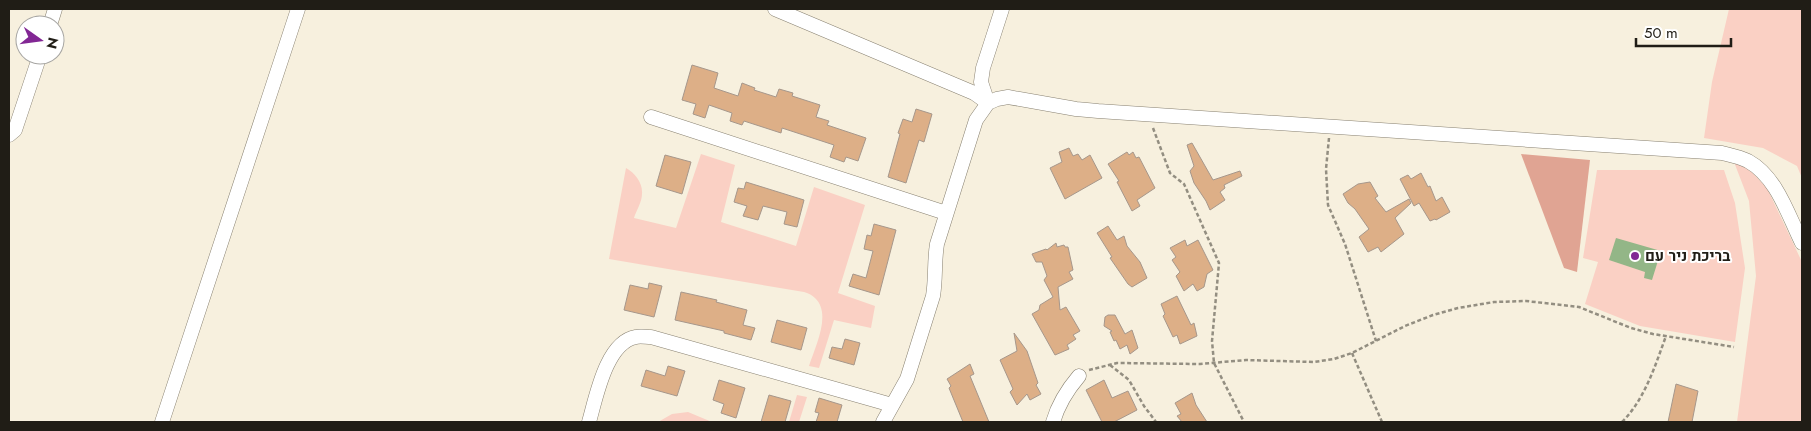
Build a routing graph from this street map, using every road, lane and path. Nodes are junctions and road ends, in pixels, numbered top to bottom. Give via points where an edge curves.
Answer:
1 (298, 9) edge
2 (775, 9) edge
3 (1002, 9) edge
4 (37, 65) edge
5 (988, 102) junction
6 (1148, 114) junction
7 (651, 117) dead end
8 (1330, 127) junction
9 (9, 135) edge
10 (946, 213) junction
11 (1802, 243) edge
12 (1666, 336) junction
13 (1376, 341) junction
14 (1734, 347) dead end
15 (1352, 352) junction
16 (1214, 363) junction
17 (1110, 364) junction
18 (1079, 376) joint
19 (892, 405) junction
20 (162, 422) edge
21 (589, 422) edge
22 (883, 422) edge
23 (1053, 422) edge
24 (1156, 422) edge
25 (1244, 422) edge
26 (1382, 422) edge
27 (1622, 422) edge

1 - 20 street
2 - 5 street via 974,93
3 - 5 street via 983,68 981,82
4 - 9 street via 15,130
5 - 6 street via 1008,98 1076,109
5 - 10 street via 976,120
6 - 8 street
6 - 16 path via 1170,173 1184,184 1219,264 1212,341
7 - 10 street
8 - 11 street via 1722,153 1747,160 1761,171 1775,188
8 - 13 path via 1326,169 1328,205 1345,244
10 - 19 street via 934,258 936,282 933,296 906,379
12 - 13 path via 1631,328 1579,307 1494,302 1433,315
12 - 14 path
12 - 27 path via 1638,401
13 - 15 path
15 - 16 path via 1314,362 1246,360
15 - 26 path
16 - 17 path
16 - 25 path
17 - 18 path via 1091,368
17 - 24 path via 1129,380
18 - 23 street via 1062,399
19 - 21 street via 651,337 636,337 626,340 614,352
19 - 22 street

